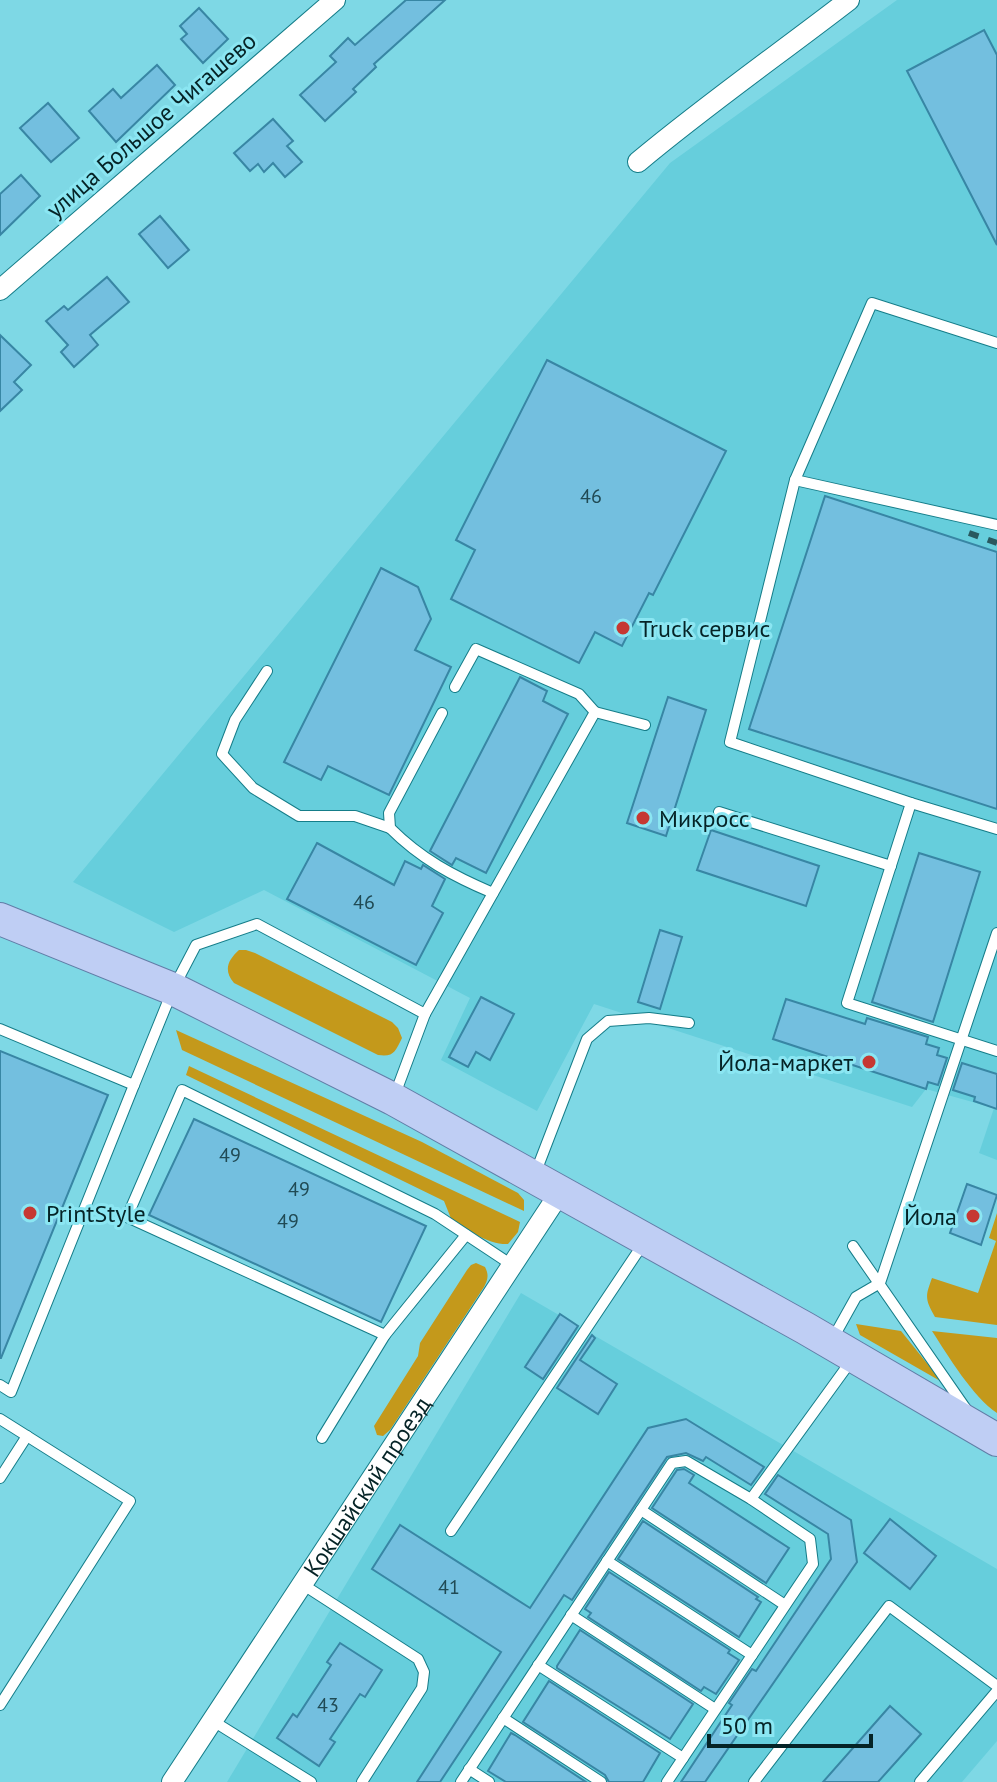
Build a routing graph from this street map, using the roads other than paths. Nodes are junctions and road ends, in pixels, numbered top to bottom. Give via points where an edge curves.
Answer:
1 (335, 0) edge
2 (849, 0) edge
3 (638, 162) dead end
4 (0, 290) edge
5 (997, 343) edge
6 (795, 480) junction
7 (997, 525) edge
8 (267, 671) dead end
9 (455, 687) dead end
10 (595, 712) junction
11 (442, 713) dead end
12 (645, 725) dead end
13 (911, 803) junction
14 (719, 812) dead end
15 (390, 828) junction
16 (997, 829) edge
17 (891, 866) junction
18 (493, 893) junction
19 (0, 919) edge
20 (996, 940) edge
21 (173, 989) junction
22 (425, 1014) junction
23 (689, 1023) dead end
24 (0, 1029) edge
25 (963, 1040) junction
26 (997, 1051) edge
27 (134, 1085) junction
28 (393, 1099) junction
29 (548, 1183) junction
30 (466, 1235) junction
31 (646, 1239) junction
32 (853, 1246) dead end
33 (512, 1265) junction
34 (880, 1283) junction
35 (385, 1335) junction
36 (842, 1350) junction
37 (0, 1385) edge
38 (0, 1419) edge
39 (989, 1435) edge
40 (27, 1436) junction
41 (322, 1438) dead end
42 (0, 1478) edge
43 (751, 1499) junction
44 (641, 1510) junction
45 (451, 1531) dead end
46 (607, 1561) junction
47 (302, 1584) junction
48 (785, 1605) junction
49 (571, 1615) junction
50 (752, 1655) junction
51 (538, 1665) junction
52 (997, 1689) edge
53 (0, 1705) edge
54 (715, 1709) junction
55 (503, 1718) junction
56 (213, 1721) junction
57 (683, 1758) junction
58 (469, 1769) junction
59 (172, 1782) edge
60 (311, 1782) edge
61 (362, 1782) edge
62 (461, 1782) edge
63 (489, 1782) edge
64 (601, 1782) edge
65 (667, 1782) edge
66 (754, 1782) edge
67 (920, 1782) edge

1 - 4 street, улица Большое Чигашево
2 - 3 street
5 - 6 lane via 872,303
6 - 7 lane
6 - 13 lane via 730,742
8 - 15 lane via 235,720 222,754 253,788 299,816 355,816
9 - 10 lane via 476,649 579,694
10 - 12 lane
10 - 18 lane
11 - 15 lane via 389,813
13 - 16 lane
13 - 17 lane
14 - 17 lane
15 - 18 lane via 451,874
17 - 25 lane via 847,1003
18 - 22 lane
19 - 21 main road
20 - 25 lane
21 - 22 lane via 196,945 257,924
21 - 27 lane
21 - 28 main road
22 - 28 lane
23 - 29 lane via 649,1018 608,1021 587,1039
24 - 27 lane
25 - 26 lane
25 - 34 lane
27 - 37 lane via 11,1392
28 - 29 main road
29 - 31 main road
29 - 33 street, Кокшайский проезд
30 - 33 lane
30 - 35 lane
30 - 35 lane via 435,1214 182,1090 127,1217
31 - 36 main road
31 - 45 lane
32 - 34 lane
33 - 47 street, Кокшайский проезд
34 - 36 lane via 856,1297
34 - 39 lane
35 - 41 lane
36 - 39 main road
36 - 43 lane
38 - 40 lane
40 - 42 lane
40 - 53 lane via 130,1501
43 - 44 lane via 686,1461 672,1463
43 - 48 lane via 810,1539 813,1564
44 - 46 lane
44 - 48 lane
46 - 49 lane
46 - 50 lane
47 - 56 street, Кокшайский проезд
47 - 61 lane via 418,1659 424,1672 422,1688
48 - 50 lane
49 - 51 lane
49 - 54 lane
50 - 54 lane
51 - 55 lane
51 - 57 lane
52 - 66 lane via 889,1606
52 - 67 lane
54 - 57 lane
55 - 58 lane
55 - 64 lane
56 - 59 street, Кокшайский проезд
56 - 60 lane
57 - 65 lane
58 - 62 lane
58 - 63 lane

